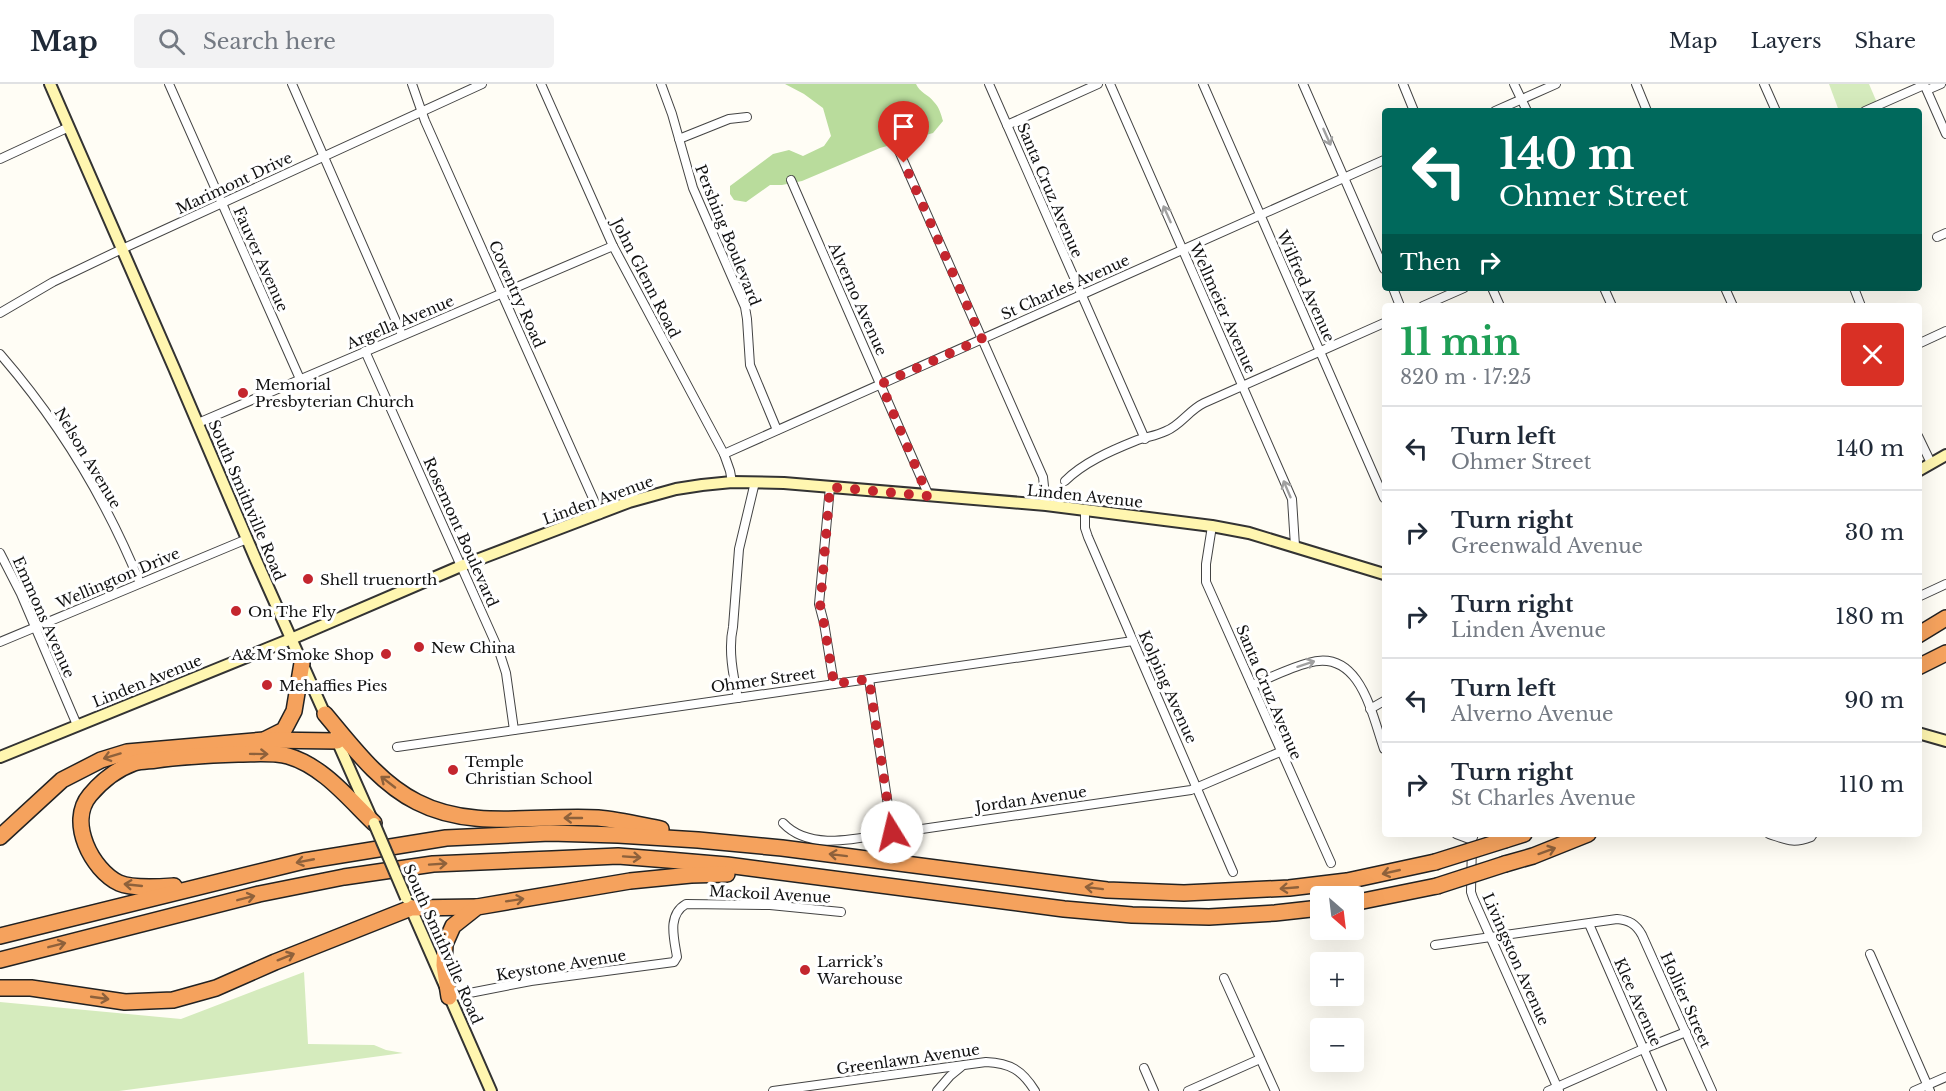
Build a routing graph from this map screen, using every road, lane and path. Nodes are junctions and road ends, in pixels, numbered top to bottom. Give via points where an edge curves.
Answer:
1 (50, 84) edge
2 (169, 84) edge
3 (292, 84) edge
4 (412, 84) edge
5 (482, 84) edge
6 (541, 84) edge
7 (661, 84) edge
8 (990, 84) edge
9 (1098, 84) edge
10 (1110, 84) edge
11 (1203, 84) edge
12 (1303, 84) edge
13 (1403, 84) edge
14 (1514, 84) edge
15 (1556, 84) edge
16 (1636, 84) edge
17 (1764, 84) edge
18 (1941, 84) edge
19 (1925, 86) edge
20 (1521, 99) junction
21 (1413, 108) edge
22 (1502, 108) edge
23 (1526, 108) edge
24 (1646, 108) edge
25 (1775, 108) edge
26 (1872, 108) edge
27 (422, 111) junction
28 (747, 117) dead end
29 (1007, 125) junction
30 (69, 127) junction
31 (1946, 134) edge
32 (679, 139) junction
33 (895, 142) dead end
34 (323, 157) junction
35 (0, 159) edge
36 (1382, 161) edge
37 (1345, 178) junction
38 (791, 180) dead end
39 (222, 203) junction
40 (1260, 215) junction
41 (1946, 233) edge
42 (1937, 237) dead end
43 (613, 246) junction
44 (122, 249) junction
45 (1183, 249) junction
46 (1382, 264) edge
47 (1457, 291) edge
48 (501, 292) junction
49 (1082, 295) junction
50 (1430, 303) edge
51 (0, 313) edge
52 (1382, 324) edge
53 (1946, 331) edge
54 (402, 335) junction
55 (982, 339) junction
56 (1922, 342) edge
57 (365, 351) junction
58 (1320, 351) junction
59 (0, 354) edge
60 (300, 379) junction
61 (881, 384) junction
62 (1243, 386) junction
63 (198, 423) junction
64 (777, 430) junction
65 (1145, 439) junction
66 (1922, 445) edge
67 (724, 454) junction
68 (1946, 455) edge
69 (1931, 464) junction
70 (1922, 469) edge
71 (1065, 481) dead end
72 (732, 482) junction
73 (755, 482) junction
74 (830, 487) junction
75 (1382, 493) edge
76 (928, 496) junction
77 (1046, 505) junction
78 (1085, 511) junction
79 (600, 513) junction
80 (1212, 526) junction
81 (247, 539) junction
82 (1295, 546) junction
83 (0, 553) edge
84 (461, 566) junction
85 (1382, 573) edge
86 (140, 584) junction
87 (1946, 584) edge
88 (1922, 595) edge
89 (1946, 618) edge
90 (1946, 627) edge
91 (36, 628) junction
92 (1922, 633) edge
93 (1922, 638) edge
94 (291, 639) junction
95 (1133, 641) junction
96 (0, 642) edge
97 (1946, 654) edge
98 (302, 663) junction
99 (1922, 665) edge
100 (869, 679) junction
101 (834, 684) junction
102 (1252, 686) junction
103 (738, 698) junction
104 (1382, 702) edge
105 (1370, 709) junction
106 (325, 714) junction
107 (77, 725) junction
108 (514, 730) junction
109 (1922, 734) edge
110 (264, 740) junction
111 (337, 741) junction
112 (1946, 741) edge
113 (1382, 743) edge
114 (397, 747) dead end
115 (1280, 752) junction
116 (0, 757) edge
117 (1197, 787) junction
118 (374, 823) junction
119 (783, 823) dead end
120 (892, 832) junction
121 (0, 837) edge
122 (1473, 837) edge
123 (1514, 837) edge
124 (1580, 837) edge
125 (1777, 837) edge
126 (1811, 837) edge
127 (756, 845) junction
128 (1331, 863) dead end
129 (779, 872) junction
130 (1233, 872) dead end
131 (213, 883) junction
132 (1364, 901) edge
133 (409, 903) junction
134 (477, 907) junction
135 (1310, 909) edge
136 (841, 912) dead end
137 (1589, 924) junction
138 (0, 936) edge
139 (1491, 938) junction
140 (1435, 945) dead end
141 (1870, 954) dead end
142 (0, 960) edge
143 (675, 960) joint
144 (1224, 978) dead end
145 (0, 988) edge
146 (449, 998) junction
147 (1686, 1032) junction
148 (1643, 1049) junction
149 (1260, 1059) junction
150 (966, 1065) junction
151 (1144, 1068) dead end
152 (1946, 1077) edge
153 (1929, 1088) edge
154 (1558, 1089) edge
155 (491, 1091) edge
156 (774, 1091) edge
157 (937, 1091) edge
158 (1035, 1091) edge
159 (1154, 1091) edge
160 (1188, 1091) edge
161 (1275, 1091) edge
162 (1548, 1091) edge
163 (1662, 1091) edge
164 (1712, 1091) edge
165 (1914, 1091) edge

1 - 30 main road, South Smithville Road
2 - 39 street, Fauver Avenue
3 - 34 street
4 - 27 street, Coventry Road
5 - 27 street, Marimont Drive
6 - 43 street, John Glenn Road
7 - 32 street, Pershing Boulevard
8 - 29 street, Santa Cruz Avenue
9 - 29 street
45 -> 10 street, Wellmeier Avenue
11 - 40 street, Wilfred Avenue
12 -> 37 street
13 - 21 street
14 - 20 street
15 - 20 street
16 - 24 street
17 - 25 street
18 - 19 street
19 - 26 street
19 - 31 street
20 - 22 street
20 - 23 street
27 - 34 street, Marimont Drive
27 - 48 street, Coventry Road
28 - 32 street via 729,119
29 - 49 street, Santa Cruz Avenue
30 - 35 street
30 - 44 main road, South Smithville Road
32 - 64 street, Pershing Boulevard via 693,188 745,307 750,365
33 - 55 street
34 - 39 street, Marimont Drive
34 - 54 street
36 - 37 street, St Charles Avenue
37 - 40 street, St Charles Avenue
37 - 46 street
38 - 61 street, Alverno Avenue
39 - 44 street, Marimont Drive
39 - 60 street, Fauver Avenue
40 - 45 street, St Charles Avenue
40 - 58 street, Wilfred Avenue
41 - 42 street
43 - 48 street, Argella Avenue
43 - 67 street, John Glenn Road
44 - 51 street, Marimont Drive via 52,282
44 - 63 main road, South Smithville Road
45 - 49 street, St Charles Avenue
45 - 62 street, Wellmeier Avenue
47 - 50 street
48 - 54 street, Argella Avenue
48 - 79 street, Coventry Road
49 - 55 street, St Charles Avenue
49 - 65 street, Santa Cruz Avenue
52 - 58 street
53 - 56 street
54 - 57 street, Argella Avenue
55 - 61 street, St Charles Avenue
55 - 77 street via 1043,477
57 - 60 street, Argella Avenue
57 - 84 street, Rosemont Boulevard
58 - 62 street
58 - 75 street, Wilfred Avenue
59 - 86 street, Nelson Avenue via 77,459
60 - 63 street, Argella Avenue
61 - 64 street, St Charles Avenue
61 - 76 street, Alverno Avenue
62 - 65 street via 1195,407 1168,431
82 -> 62 street, Wellmeier Avenue via 1292,499
63 - 81 main road, South Smithville Road
64 - 67 street, St Charles Avenue
65 - 71 street via 1091,462
66 - 69 street
67 - 72 street, John Glenn Road
68 - 69 main road
69 - 70 main road
72 - 73 main road, Linden Avenue
72 - 79 main road, Linden Avenue via 676,489
73 - 74 main road, Linden Avenue
73 - 103 street via 739,549 730,649
74 - 76 main road, Linden Avenue
74 - 101 street via 819,604
76 - 77 main road, Linden Avenue
77 - 78 main road, Linden Avenue
78 - 80 main road, Linden Avenue
78 - 95 street, Kolping Avenue via 1088,537
79 - 84 main road, Linden Avenue
80 - 82 main road, Linden Avenue
80 - 102 street, Santa Cruz Avenue via 1206,582
81 - 86 street, Wellington Drive
81 - 94 main road, South Smithville Road
82 - 85 main road, Linden Avenue
83 - 91 street, Emmons Avenue
84 - 94 main road, Linden Avenue
84 - 108 street, Rosemont Boulevard via 504,664
86 - 91 street, Wellington Drive
87 - 88 street
89 - 92 highway
90 - 93 highway
91 - 96 street, Wellington Drive
91 - 107 street, Emmons Avenue
94 - 98 main road, South Smithville Road
94 - 107 main road, Linden Avenue
95 - 100 street, Ohmer Street
95 - 117 street, Kolping Avenue
97 - 99 highway
98 - 106 main road, South Smithville Road
98 - 110 highway via 294,711 284,730
100 - 101 street, Ohmer Street
100 - 120 street
101 - 103 street, Ohmer Street
102 -> 105 street via 1308,663 1332,662 1346,668 1358,680
102 - 115 street, Santa Cruz Avenue
103 - 108 street, Ohmer Street
104 - 105 street
105 - 113 street
106 - 111 main road, South Smithville Road
127 -> 106 highway via 598,818 479,819 440,812 416,802 383,779
107 - 116 main road, Linden Avenue
108 - 114 street, Ohmer Street
109 - 112 main road
110 - 111 highway
110 -> 121 highway via 127,752 101,760 62,780
111 - 118 main road, South Smithville Road
115 - 117 street, Jordan Avenue
115 - 128 street, Santa Cruz Avenue
117 - 120 street, Jordan Avenue
117 - 130 street, Kolping Avenue
131 -> 118 highway via 158,888 122,884 105,875 83,836 80,820 88,797 113,773 135,762 188,756 288,756 313,768
118 - 133 main road, South Smithville Road, bridge
119 - 120 street, Jordan Avenue via 795,834 826,841
122 - 139 street, Livingston Avenue via 1471,892
123 -> 127 highway, bridge via 1435,862 1347,881 1184,893 1107,890
132 -> 124 highway, bridge via 1437,886
125 - 126 street via 1796,842
127 -> 131 highway via 607,834 446,838 304,861
134 -> 129 highway via 691,874
129 - 135 highway via 1132,915 1209,917
142 -> 129 highway via 259,894 433,864 618,856
131 - 138 highway
133 - 134 highway
145 -> 133 highway via 31,988 125,1002 173,1000 216,988
133 - 146 main road, South Smithville Road
134 - 146 highway via 453,926 445,944
136 - 143 street, Mackoil Avenue via 770,905 686,904 673,921
137 - 139 street
137 - 147 street, Hollier Street via 1617,920 1638,927
137 - 148 street, Klee Avenue
139 - 140 street
139 - 154 street, Livingston Avenue
141 - 153 street
143 - 146 street, Keystone Avenue via 531,981
144 - 149 street
146 - 155 main road, South Smithville Road
147 - 148 street
147 - 164 street, Hollier Street
148 - 154 street
148 - 163 street, Klee Avenue
149 - 160 street
149 - 161 street
150 - 156 street, Greenlawn Avenue
150 - 157 street
150 - 158 street, Greenlawn Avenue via 1008,1065 1020,1072
151 - 159 street
152 - 153 street
153 - 165 street
154 - 162 street

